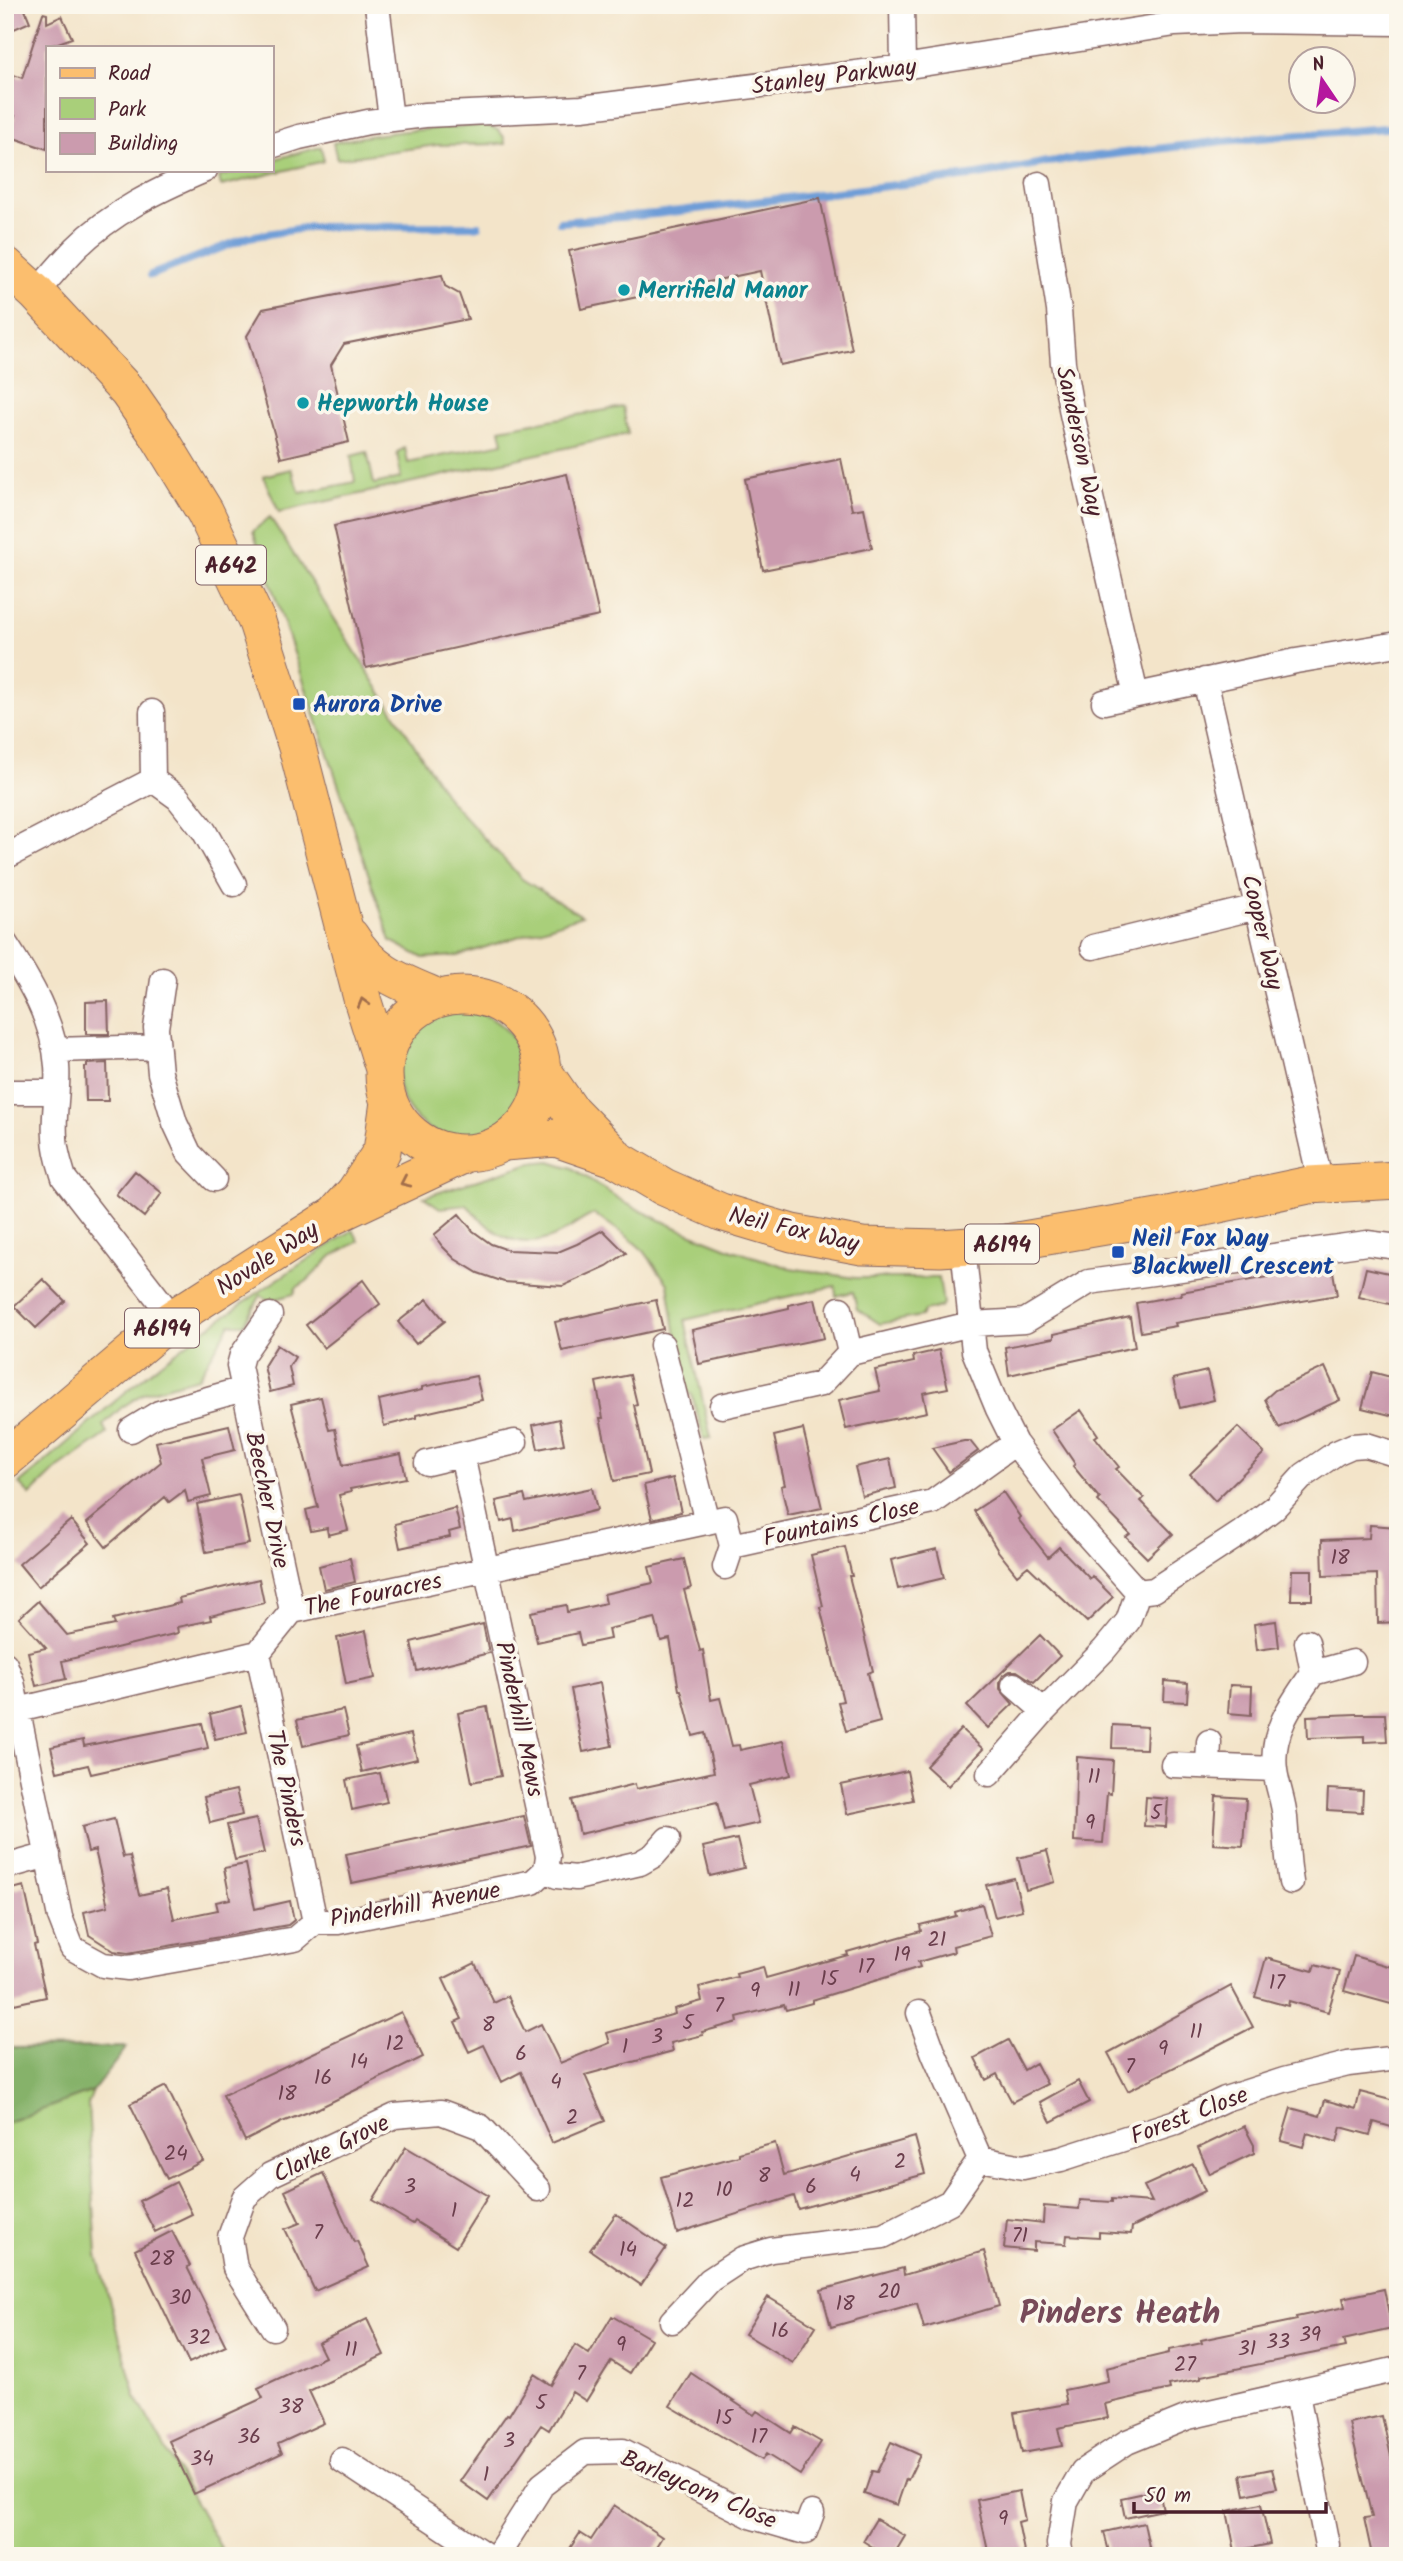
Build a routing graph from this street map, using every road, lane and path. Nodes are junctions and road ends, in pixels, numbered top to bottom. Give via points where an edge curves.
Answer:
1 (377, 5) edge
2 (902, 5) edge
3 (1398, 23) edge
4 (903, 67) junction
5 (391, 119) junction
6 (273, 145) edge
7 (201, 172) edge
8 (1039, 184) dead end
9 (5, 265) edge
10 (36, 293) junction
11 (1398, 645) edge
12 (1205, 680) junction
13 (1136, 695) junction
14 (1104, 702) dead end
15 (152, 712) dead end
16 (153, 780) junction
17 (5, 857) edge
18 (234, 884) dead end
19 (1257, 907) junction
20 (344, 926) junction
21 (5, 943) edge
22 (1093, 947) dead end
23 (163, 980) dead end
24 (439, 998) junction
25 (158, 1047) junction
26 (55, 1050) junction
27 (543, 1071) junction
28 (386, 1085) junction
29 (5, 1092) edge
30 (56, 1092) junction
31 (504, 1142) junction
32 (467, 1153) junction
33 (617, 1159) junction
34 (214, 1179) dead end
35 (1398, 1181) edge
36 (1321, 1184) junction
37 (333, 1216) junction
38 (962, 1247) junction
39 (1398, 1247) edge
40 (840, 1308) dead end
41 (270, 1315) dead end
42 (173, 1318) junction
43 (971, 1324) junction
44 (662, 1345) dead end
45 (850, 1353) junction
46 (243, 1389) junction
47 (722, 1406) dead end
48 (131, 1430) dead end
49 (515, 1442) dead end
50 (1015, 1443) junction
51 (462, 1455) junction
52 (1398, 1455) edge
53 (5, 1460) edge
54 (426, 1463) dead end
55 (707, 1522) junction
56 (488, 1569) junction
57 (1138, 1592) junction
58 (292, 1611) junction
59 (1307, 1642) dead end
60 (258, 1653) junction
61 (1353, 1662) dead end
62 (5, 1664) edge
63 (1313, 1673) junction
64 (1014, 1685) dead end
65 (18, 1710) junction
66 (1044, 1711) junction
67 (1173, 1765) dead end
68 (1275, 1769) junction
69 (989, 1774) dead end
70 (668, 1839) dead end
71 (48, 1855) junction
72 (5, 1867) edge
73 (546, 1870) junction
74 (1291, 1882) dead end
75 (315, 1922) junction
76 (919, 2013) dead end
77 (1398, 2058) edge
78 (980, 2159) junction
79 (538, 2189) dead end
80 (672, 2321) dead end
81 (273, 2328) dead end
82 (1398, 2369) edge
83 (1297, 2394) junction
84 (342, 2460) dead end
85 (812, 2513) dead end
86 (1327, 2545) dead end
87 (487, 2556) edge
88 (497, 2556) edge
89 (1061, 2556) edge

1 - 5 street
2 - 4 street
3 - 4 street, Stanley Parkway via 1175,24
4 - 5 street, Stanley Parkway via 582,108
5 - 6 street, Stanley Parkway via 333,128
7 - 10 street via 112,218 75,249
8 - 13 street, Sanderson Way via 1072,414
9 - 10 main road, A642
10 - 20 main road, A642 via 128,393 205,512 257,622 297,747
11 - 12 street
12 - 13 street
12 - 19 street, Cooper Way
13 - 14 street
15 - 16 street
16 - 17 street
16 - 18 street via 178,798 198,822
19 - 22 street
19 - 36 street, Cooper Way
20 - 24 main road, A642 via 374,967
28 -> 20 main road, A642
21 - 26 street via 35,993
23 - 25 street
24 - 27 main road, A6194 via 485,997 515,1013 537,1042
24 - 28 main road, A6194 via 405,1019 394,1035
25 - 26 street
25 - 34 street via 160,1073 175,1124 190,1153
26 - 30 street
27 - 31 main road, A6194 via 531,1115
27 - 33 main road, Neil Fox Way / A6194 via 570,1110
28 - 32 main road, A6194 via 396,1117 405,1128 427,1144
28 - 37 main road, Novale Way / A6194 via 383,1151
29 - 30 street
30 - 42 street via 54,1135 64,1178
31 - 32 main road, A6194
31 - 33 main road, Neil Fox Way / A6194 via 556,1138
32 -> 37 main road, Novale Way / A6194
33 - 38 main road, Neil Fox Way / A6194 via 664,1187 721,1212 792,1233 862,1246
35 - 36 main road, Neil Fox Way / A6194
36 - 38 main road, Neil Fox Way / A6194 via 1053,1236
37 - 42 main road, Novale Way / A6194
38 - 43 street
39 - 43 street via 1367,1243 1089,1282 1025,1321
40 - 45 street
41 - 46 street, Beecher Drive via 242,1355
42 - 53 main road, Novale Way / A6194
43 - 45 street
43 - 50 street via 974,1351 985,1381
44 - 55 street
45 - 47 street via 821,1384
46 - 48 street via 159,1413
46 - 58 street, Beecher Drive
49 - 51 street
50 - 55 street, Fountains Close via 933,1502 729,1557 725,1518
50 - 57 street via 1065,1510
51 - 54 street
51 - 56 street, Pinderhill Mews
52 - 57 street via 1366,1446 1336,1453 1304,1475 1274,1508 1241,1533 1154,1590
55 - 56 street, The Fouracres
56 - 58 street, The Fouracres
56 - 73 street, Pinderhill Mews via 548,1856
57 - 66 street via 1128,1621
58 - 60 street, The Fouracres
59 - 63 street
60 - 65 street
60 - 75 street, The Pinders
61 - 63 street
62 - 65 street, Pinderhill Avenue
63 - 68 street via 1285,1714 1275,1745
64 - 66 street
65 - 71 street, Pinderhill Avenue
66 - 69 street
67 - 68 street via 1208,1754
68 - 74 street
70 - 73 street via 654,1856 640,1863 576,1878 557,1877
71 - 72 street
71 - 75 street, Pinderhill Avenue via 60,1917 72,1948 103,1965 128,1968 295,1939
73 - 75 street, Pinderhill Avenue via 533,1882 338,1922
76 - 78 street
77 - 78 street, Forest Close via 1348,2064 1284,2080 1225,2099 1176,2122 1061,2159 1023,2167
78 - 80 street via 950,2202 883,2236 771,2250 742,2259 710,2280
79 - 81 street, Clarke Grove via 481,2127 441,2112 395,2116 270,2175 244,2198 230,2237 235,2267
82 - 83 street
83 - 86 street
83 - 89 street via 1188,2417 1127,2442 1083,2471 1066,2501
84 - 87 street
85 - 88 street, Barleycorn Close via 805,2532 753,2517 623,2451 585,2452 542,2485

